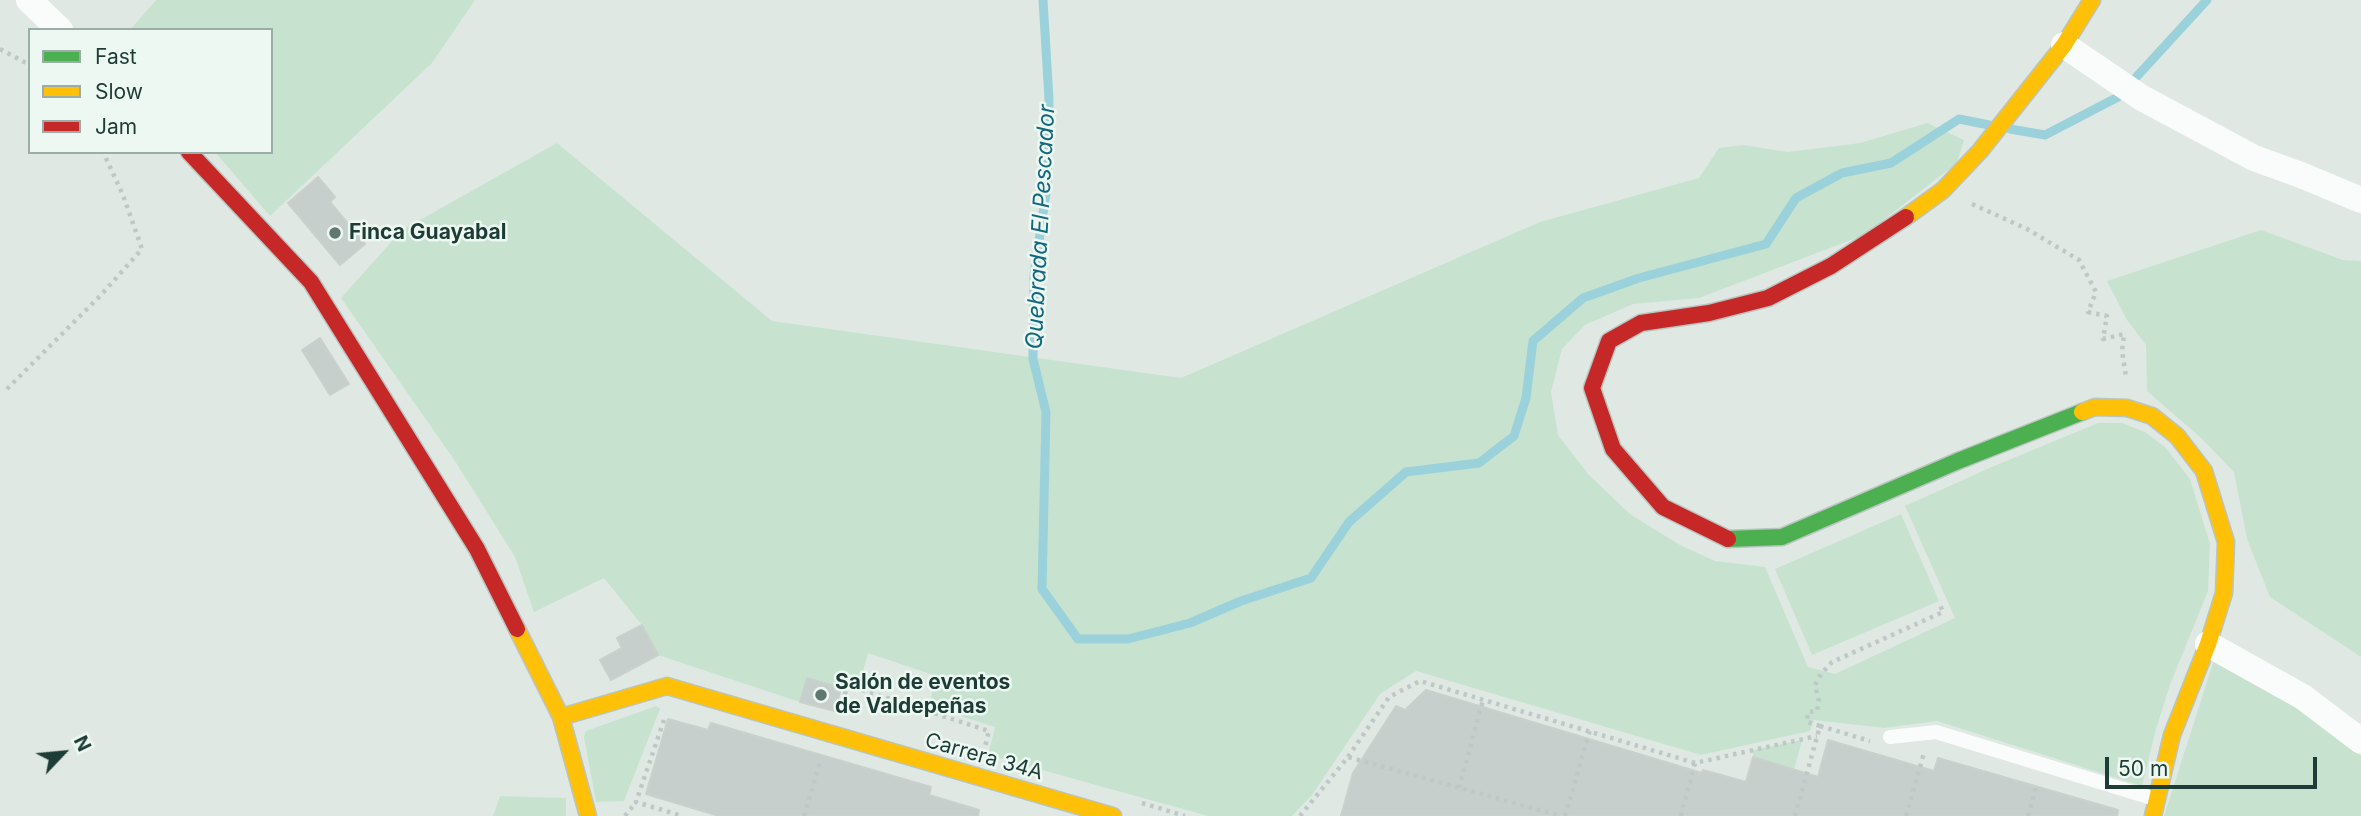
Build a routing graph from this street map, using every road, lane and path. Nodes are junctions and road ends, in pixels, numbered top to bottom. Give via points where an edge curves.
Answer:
1 (29, 0) edge
2 (2092, 0) edge
3 (58, 28) edge
4 (2064, 45) junction
5 (0, 49) edge
6 (28, 64) edge
7 (104, 154) edge
8 (191, 154) edge
9 (1943, 190) junction
10 (2361, 200) edge
11 (7, 389) dead end
12 (2127, 408) junction
13 (1940, 605) dead end
14 (2208, 644) junction
15 (1483, 699) junction
16 (665, 716) dead end
17 (561, 717) junction
18 (1820, 726) junction
19 (1590, 730) junction
20 (1817, 736) junction
21 (1890, 737) dead end
22 (2361, 741) edge
23 (1872, 742) dead end
24 (1926, 746) dead end
25 (1910, 754) dead end
26 (1348, 757) junction
27 (1923, 758) junction
28 (820, 762) dead end
29 (1695, 763) junction
30 (2039, 779) dead end
31 (1459, 788) junction
32 (636, 803) junction
33 (2154, 808) edge
34 (588, 816) edge
35 (625, 816) edge
36 (682, 816) edge
37 (804, 816) edge
38 (1113, 816) edge
39 (1300, 816) edge
40 (1563, 816) edge
41 (1681, 816) edge
42 (1795, 816) edge
43 (1906, 816) edge
44 (2028, 816) edge

1 - 3 street
2 - 4 street
4 - 9 street
4 - 10 street via 2142,98 2254,159
5 - 6 path
7 - 11 path via 142,249
8 - 17 street via 312,282 477,549
9 - 12 path via 2027,229 2079,260 2096,292 2088,312 2107,316 2103,339 2124,334
9 - 12 street via 1831,266 1768,298 1641,323 1609,341 1592,388 1613,449 1663,507 1727,538 1782,537 2095,407
12 - 14 street via 2151,416 2177,436 2204,471 2226,542 2224,593
13 - 18 path via 1943,612 1832,662 1815,685 1817,711 1808,712 1807,722
14 - 22 street via 2304,697
14 - 33 street via 2172,735
15 - 19 path
15 - 26 path via 1420,681 1389,696
15 - 31 path
16 - 32 path
17 - 34 street
17 - 38 street, Carrera 34A via 667,686
18 - 20 path
18 - 23 path
19 - 29 path
19 - 40 path
20 - 29 path
20 - 42 path
21 - 33 lane via 1936,732
24 - 27 path
25 - 27 path
26 - 31 path
26 - 39 path
27 - 43 path
28 - 37 path
29 - 41 path
30 - 44 path
31 - 40 path
32 - 35 path
32 - 36 path

